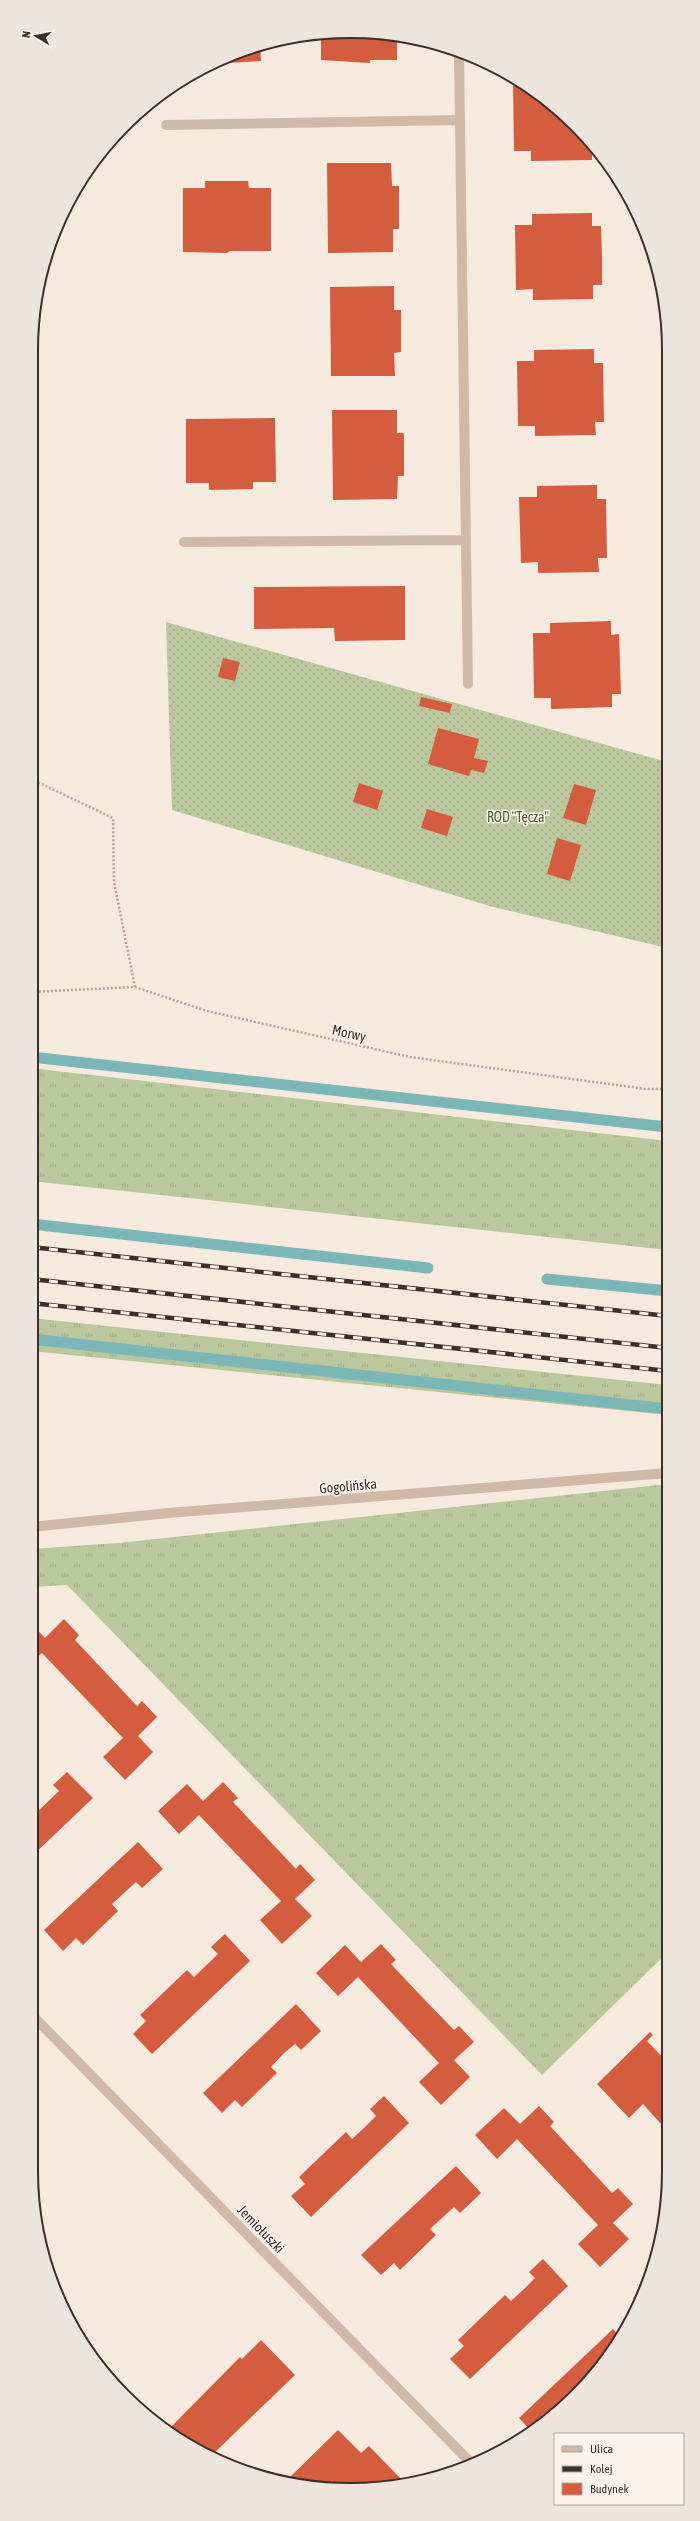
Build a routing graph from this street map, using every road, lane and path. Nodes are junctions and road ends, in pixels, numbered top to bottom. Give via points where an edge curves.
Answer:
1 (459, 58) edge
2 (460, 120) junction
3 (166, 125) dead end
4 (464, 540) junction
5 (184, 542) dead end
6 (468, 684) dead end
7 (38, 783) edge
8 (135, 987) junction
9 (38, 992) edge
10 (662, 1089) edge
11 (662, 1473) edge
12 (38, 1526) edge
13 (38, 2021) edge
14 (468, 2460) edge

1 - 2 street
2 - 3 street
2 - 4 street
4 - 5 street
4 - 6 street
7 - 8 path via 113,818 114,882
8 - 9 path, Morwy
8 - 10 path, Morwy via 207,1011 410,1057 646,1089
11 - 12 street, Gogolińska
13 - 14 street, Jemiołuszki

